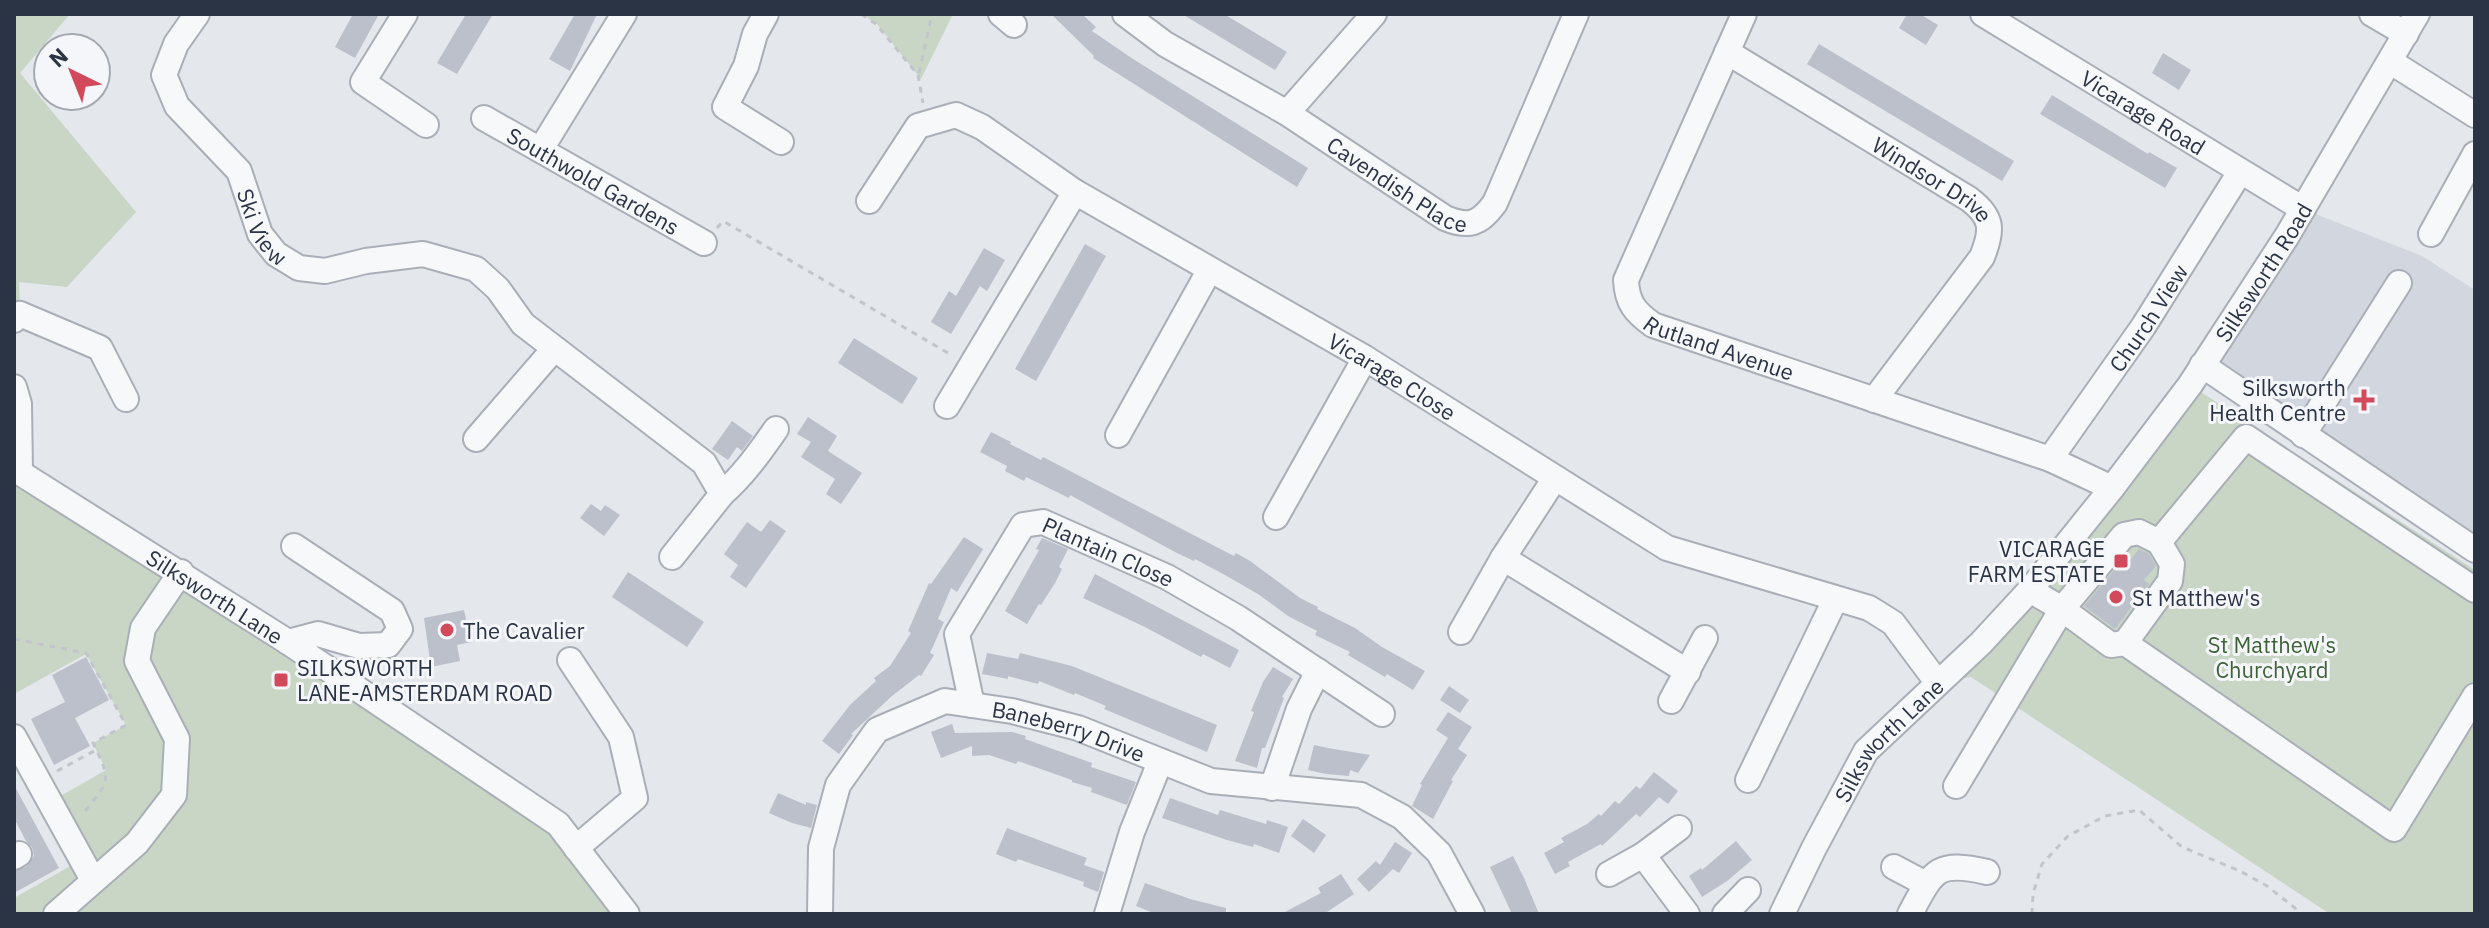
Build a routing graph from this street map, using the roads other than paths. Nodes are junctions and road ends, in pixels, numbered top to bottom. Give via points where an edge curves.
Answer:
1 (197, 14) edge
2 (405, 14) edge
3 (624, 14) edge
4 (766, 14) edge
5 (1125, 14) edge
6 (1374, 14) edge
7 (1576, 14) edge
8 (1744, 14) edge
9 (1983, 14) edge
10 (2372, 14) edge
11 (2412, 24) edge
12 (1727, 52) junction
13 (2391, 62) junction
14 (1287, 113) junction
15 (2475, 115) edge
16 (484, 118) dead end
17 (426, 125) dead end
18 (781, 142) dead end
19 (541, 149) junction
20 (2471, 171) edge
21 (2240, 172) junction
22 (1075, 192) junction
23 (869, 201) dead end
24 (2303, 209) junction
25 (2431, 234) dead end
26 (704, 243) road end
27 (1209, 271) junction
28 (2399, 283) dead end
29 (14, 320) edge
30 (554, 349) junction
31 (1365, 358) junction
32 (2202, 365) junction
33 (14, 387) edge
34 (126, 399) dead end
35 (1874, 400) junction
36 (947, 406) dead end
37 (776, 429) dead end
38 (1118, 435) dead end
39 (2303, 435) junction
40 (476, 439) dead end
41 (2050, 459) junction
42 (17, 470) edge
43 (1555, 478) junction
44 (2112, 488) junction
45 (722, 494) junction
46 (1276, 517) dead end
47 (2159, 542) junction
48 (294, 546) dead end
49 (2475, 550) edge
50 (672, 557) dead end
51 (1503, 558) junction
52 (181, 572) junction
53 (2030, 590) junction
54 (2475, 590) edge
55 (1835, 600) junction
56 (2062, 609) junction
57 (1461, 632) dead end
58 (1705, 638) dead end
59 (288, 642) junction
60 (2125, 643) junction
61 (570, 660) dead end
62 (1318, 671) junction
63 (1688, 672) junction
64 (1937, 682) junction
65 (2475, 696) edge
66 (1671, 701) dead end
67 (972, 705) junction
68 (1382, 714) dead end
69 (14, 737) edge
70 (1160, 762) junction
71 (1748, 780) dead end
72 (1956, 786) dead end
73 (1272, 788) junction
74 (1679, 828) dead end
75 (576, 848) junction
76 (1643, 855) junction
77 (1894, 867) dead end
78 (1987, 872) dead end
79 (1609, 874) dead end
80 (93, 880) junction
81 (1926, 884) junction
82 (1748, 890) dead end
83 (56, 914) edge
84 (627, 914) edge
85 (820, 914) edge
86 (1107, 914) edge
87 (1472, 914) edge
88 (1687, 914) edge
89 (1725, 914) edge
90 (1782, 914) edge
91 (1910, 914) edge

1 - 30 street, Ski View via 176,44 164,75 177,106 239,171 260,234 276,254 299,268 325,271 423,254 476,269 523,324
2 - 17 street via 363,82
3 - 19 street
4 - 18 street via 725,107
5 - 14 street, Cavendish Place via 1165,44
6 - 14 street
7 - 14 street, Cavendish Place via 1495,203 1473,223 1445,218
8 - 12 street, Rutland Avenue
9 - 21 street, Vicarage Road
10 - 11 street
11 - 13 street, Silksworth Road
12 - 35 street, Windsor Drive via 1969,199 1988,218 1990,238 1982,257
12 - 35 street, Rutland Avenue via 1626,280 1627,298 1653,325
13 - 15 street
13 - 24 street, Silksworth Road
16 - 19 street, Southwold Gardens
19 - 26 street, Southwold Gardens
20 - 25 street
21 - 24 street, Vicarage Road
21 - 41 street, Church View via 2143,327
22 - 23 street, Vicarage Close via 982,127 956,115 918,126
22 - 27 street, Vicarage Close
22 - 36 street
24 - 32 street, Silksworth Road
27 - 31 street, Vicarage Close
27 - 38 street
28 - 39 street
29 - 34 street via 20,314 100,348
30 - 40 street
30 - 45 street, Ski View via 704,463
31 - 43 street, Vicarage Close
31 - 46 street
32 - 39 street
32 - 44 street, Silksworth Road
33 - 42 street via 19,404
35 - 41 street, Rutland Avenue
37 - 45 street
39 - 49 street
41 - 44 street, Rutland Avenue
42 - 52 street, Silksworth Lane
43 - 51 street
43 - 55 street, Vicarage Close via 1667,548
44 - 53 street, Silksworth Road
45 - 50 street
47 - 54 street via 2246,437
47 - 56 street via 2139,532 2124,535
47 - 60 street via 2172,564 2170,581
48 - 59 street via 392,611 400,629 388,645 359,646 318,634
51 - 57 street
51 - 63 street
52 - 59 street, Silksworth Lane
52 - 80 street via 143,628 137,661 177,739 174,795 137,843
53 - 56 street
53 - 64 street, Silksworth Lane
55 - 64 street, Vicarage Close via 1869,608 1893,623
55 - 71 street
56 - 60 street via 2111,645
56 - 72 street
58 - 63 street
59 - 75 street, Silksworth Lane via 558,824
60 - 65 street via 2394,829
61 - 75 street via 621,737 635,798
62 - 67 street, Plantain Close via 1167,577 1043,522 1023,525 957,634
62 - 68 street, Plantain Close
62 - 73 street
63 - 66 street
64 - 90 street, Silksworth Lane via 1866,751
67 - 70 street, Baneberry Drive via 1078,728
67 - 85 street, Baneberry Drive via 945,701 877,730 838,785 821,848
69 - 80 street
70 - 73 street, Baneberry Drive via 1211,781
70 - 86 street
73 - 87 street, Baneberry Drive via 1361,795 1402,817 1439,853
74 - 76 street
75 - 84 street, Silksworth Lane
76 - 79 street
76 - 88 street
77 - 81 street
78 - 81 street via 1944,867
80 - 83 street
81 - 91 street
82 - 89 street

